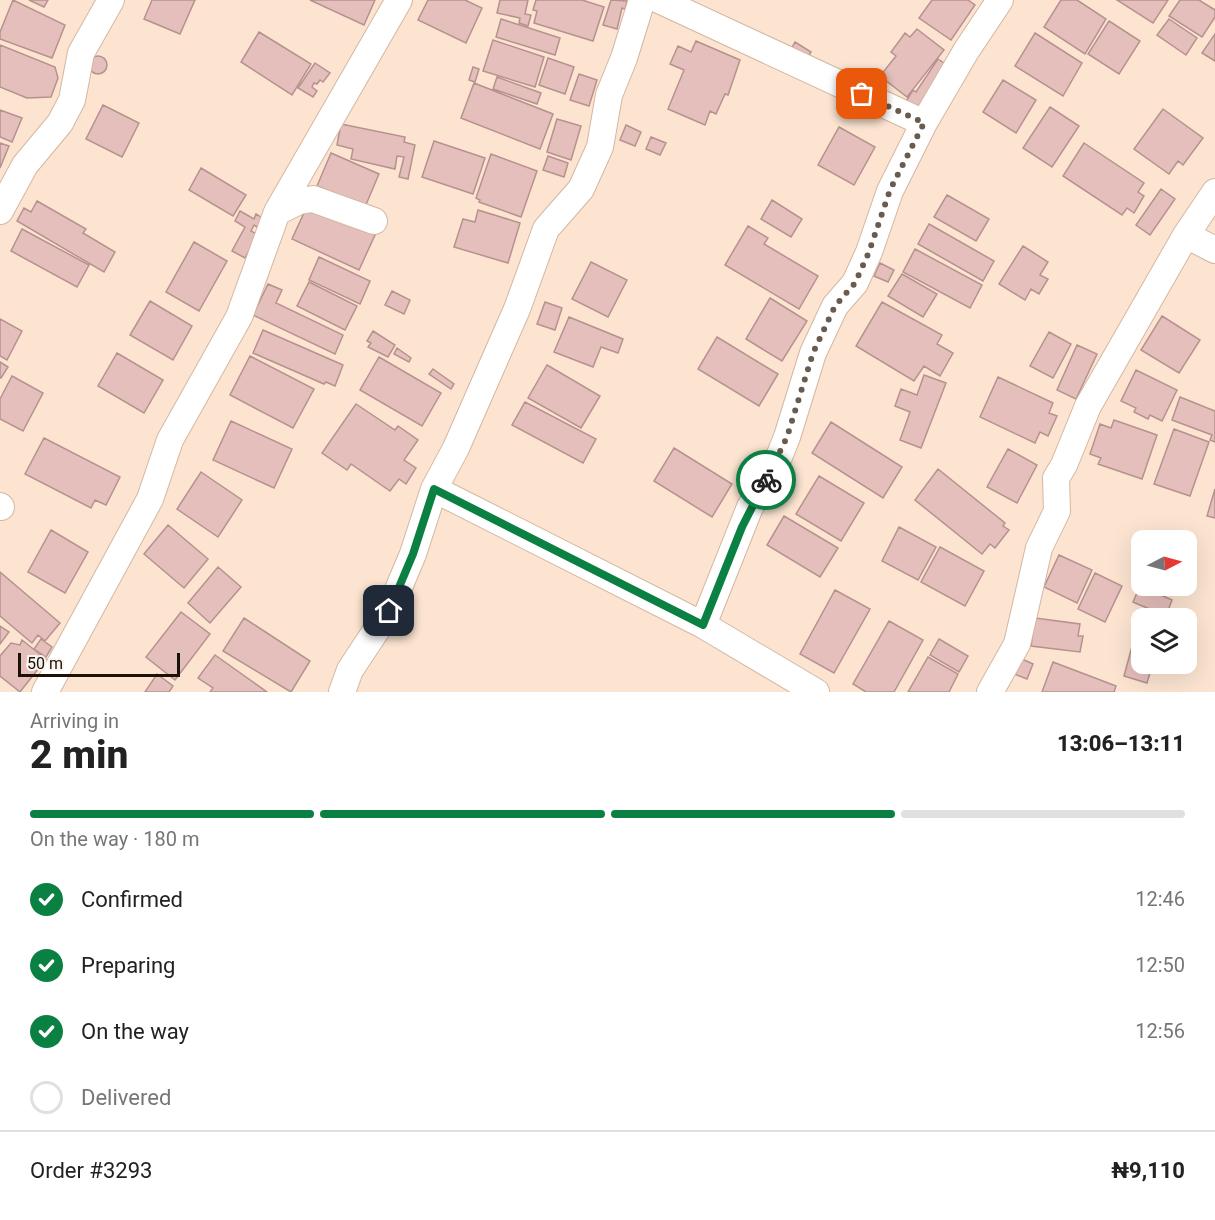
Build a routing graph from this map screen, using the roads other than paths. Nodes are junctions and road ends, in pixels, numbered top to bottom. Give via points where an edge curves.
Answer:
1 (111, 0) edge
2 (399, 0) edge
3 (642, 0) edge
4 (659, 0) edge
5 (1000, 0) edge
6 (924, 123) junction
7 (1215, 192) edge
8 (0, 211) edge
9 (277, 212) junction
10 (374, 221) dead end
11 (1186, 235) junction
12 (1215, 249) edge
13 (434, 489) junction
14 (703, 625) junction
15 (45, 692) edge
16 (342, 692) edge
17 (816, 692) edge
18 (990, 692) edge

1 - 8 street via 81,53 72,100 60,123 25,165
2 - 9 street
3 - 13 street via 609,95 600,147 580,189 546,229 508,331
4 - 6 street
5 - 6 street
6 - 14 street via 890,190 855,283 835,306 813,353 787,437 746,517
7 - 11 street
9 - 10 street via 299,201 313,200
9 - 15 street via 239,317 179,423 150,499
11 - 12 street
11 - 18 street via 1088,406 1056,478 1057,511 1039,548 1017,644
13 - 14 street
13 - 16 street via 389,611 350,670
14 - 17 street

